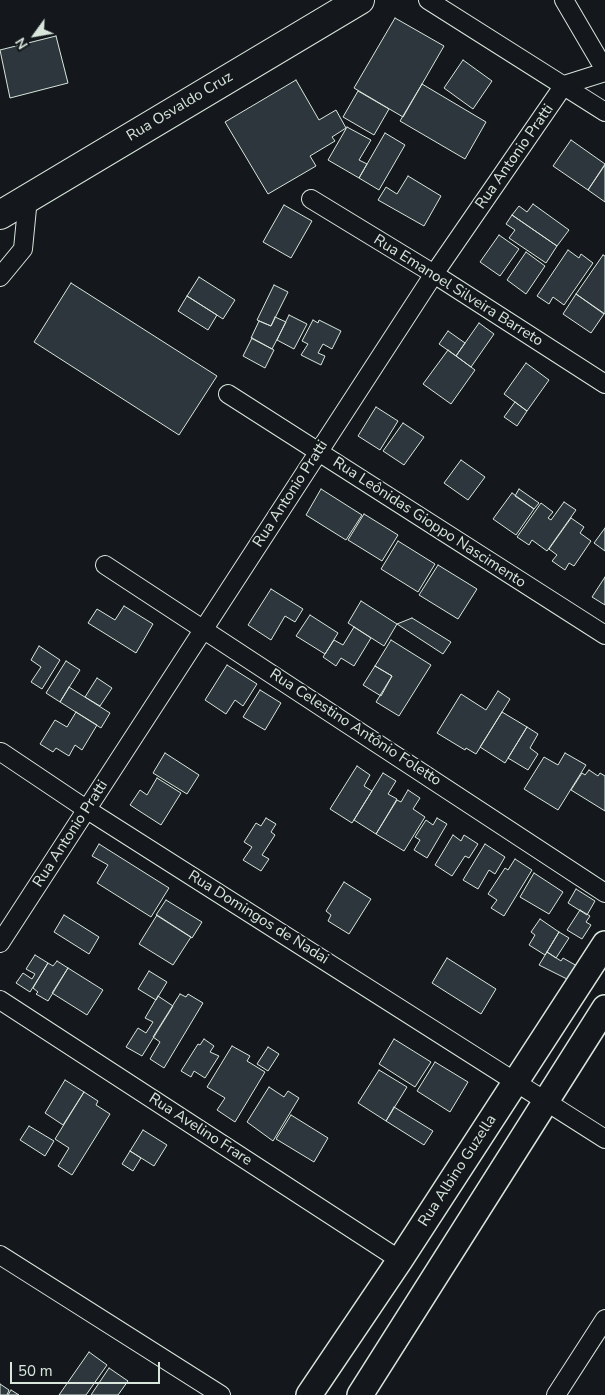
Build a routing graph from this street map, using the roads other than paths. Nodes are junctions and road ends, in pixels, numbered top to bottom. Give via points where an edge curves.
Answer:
1 (360, 0) edge
2 (428, 0) edge
3 (564, 0) edge
4 (605, 71) edge
5 (564, 85) junction
6 (605, 112) edge
7 (28, 198) junction
8 (311, 199) dead end
9 (0, 215) edge
10 (434, 274) junction
11 (0, 277) edge
12 (605, 384) edge
13 (228, 394) dead end
14 (318, 452) junction
15 (105, 565) dead end
16 (204, 629) junction
17 (605, 635) edge
18 (1, 752) dead end
19 (86, 809) junction
20 (605, 893) edge
21 (0, 943) edge
22 (605, 944) edge
23 (0, 1000) edge
24 (605, 1008) edge
25 (516, 1082) junction
26 (545, 1100) junction
27 (605, 1139) edge
28 (0, 1255) edge
29 (400, 1260) junction
30 (605, 1319) edge
31 (221, 1395) edge
32 (309, 1395) edge
33 (360, 1395) edge
34 (556, 1395) edge

1 - 7 highway, Rua Osvaldo Cruz
2 - 5 street
3 - 4 street
4 - 5 street
5 - 6 street
5 - 10 street, Rua Antonio Pratti
7 - 9 highway, Rua Osvaldo Cruz
7 - 11 street via 23,249
8 - 10 street, Rua Emanoel Silveira Barreto
10 - 12 street, Rua Emanoel Silveira Barreto
10 - 14 street, Rua Antonio Pratti
13 - 14 street, Rua Leônidas Gioppo Nascimento
14 - 16 street, Rua Antonio Pratti
14 - 17 street, Rua Leônidas Gioppo Nascimento
15 - 16 street, Rua Celestino Antônio Foletto
16 - 19 street, Rua Antonio Pratti
16 - 20 street, Rua Celestino Antônio Foletto
18 - 19 street, Rua Domingos de Nadai
19 - 21 street, Rua Antonio Pratti
19 - 25 street, Rua Domingos de Nadai
22 - 25 street, Rua Albino Guzella
23 - 29 street, Rua Avelino Frare
24 - 26 street
25 - 26 street, Rua Domingos de Nadai
25 - 29 street, Rua Albino Guzella
26 - 27 street
26 - 33 street
28 - 31 street
29 - 32 street, Rua Albino Guzella
30 - 34 street

